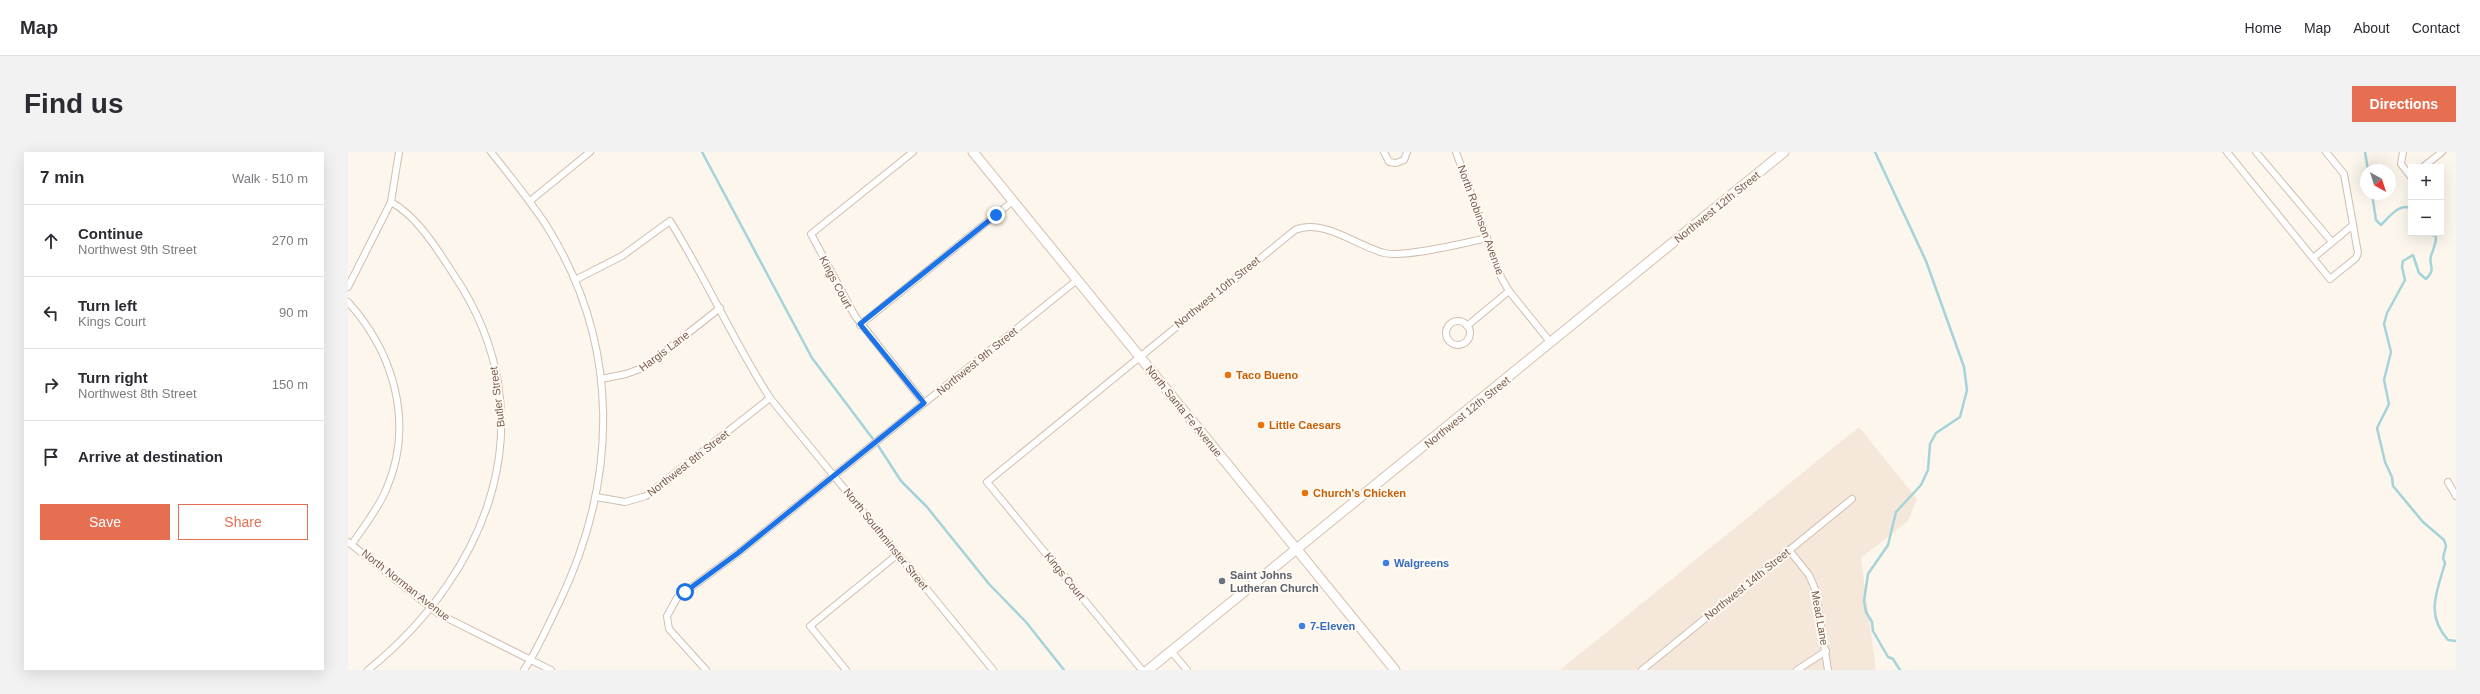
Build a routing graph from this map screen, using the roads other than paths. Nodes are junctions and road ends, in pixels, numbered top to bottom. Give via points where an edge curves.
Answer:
1 (398, 152) edge
2 (491, 152) edge
3 (590, 152) edge
4 (913, 152) edge
5 (973, 152) edge
6 (1384, 152) edge
7 (1407, 152) edge
8 (1456, 152) edge
9 (1784, 152) edge
10 (2227, 152) edge
11 (2256, 152) edge
12 (2326, 152) edge
13 (2403, 152) edge
14 (2442, 152) edge
15 (1774, 155) edge
16 (2427, 164) edge
17 (2408, 173) edge
18 (530, 201) junction
19 (1013, 201) junction
20 (391, 202) junction
21 (2353, 225) junction
22 (1487, 238) junction
23 (2332, 242) junction
24 (2313, 258) junction
25 (575, 280) junction
26 (1077, 280) junction
27 (348, 287) edge
28 (1509, 291) junction
29 (348, 302) edge
30 (720, 308) junction
31 (860, 324) junction
32 (1467, 326) dead end
33 (1551, 343) junction
34 (1140, 357) junction
35 (601, 379) junction
36 (770, 398) junction
37 (924, 403) junction
38 (834, 475) junction
39 (987, 482) joint
40 (2448, 482) dead end
41 (596, 496) junction
42 (2456, 496) edge
43 (1852, 499) dead end
44 (350, 543) edge
45 (1297, 550) junction
46 (1789, 550) junction
47 (898, 554) junction
48 (430, 607) junction
49 (1171, 651) junction
50 (1826, 651) junction
51 (531, 660) junction
52 (368, 670) edge
53 (524, 670) edge
54 (551, 670) edge
55 (706, 670) edge
56 (846, 670) edge
57 (993, 670) edge
58 (1142, 670) edge
59 (1148, 670) edge
60 (1187, 670) edge
61 (1394, 670) edge
62 (1642, 670) edge
63 (1797, 670) edge
64 (1828, 670) edge

1 - 20 street
2 - 18 street
3 - 18 street
4 - 31 street, Kings Court via 811,234
5 - 19 main road, North Santa Fe Avenue
6 - 7 street via 1386,159 1396,164 1404,160
8 - 22 street, North Robinson Avenue
9 - 15 main road, Northwest 12th Street
10 - 24 street
11 - 23 street
12 - 21 street via 2344,174
13 - 17 street via 2401,164
14 - 16 street
15 - 33 main road, Northwest 12th Street
18 - 25 street via 556,242
19 - 26 main road, North Santa Fe Avenue
19 - 31 street
20 - 27 street
20 - 48 street, Butler Street via 402,208 417,225 457,279 478,317 494,368 501,411 499,460 483,522 466,557
21 - 23 street
21 - 24 street via 2358,253 2356,258 2330,279
22 - 28 street, North Robinson Avenue via 1501,278
22 - 34 street, Northwest 10th Street via 1391,254 1318,228 1299,228 1290,232
23 - 24 street
25 - 30 street, North Southminster Street via 622,256 670,221
25 - 35 street via 591,326
26 - 34 main road, North Santa Fe Avenue
26 - 37 street, Northwest 9th Street
28 - 32 street
28 - 33 street, North Robinson Avenue
29 - 44 street via 375,336 391,372 399,407 400,431 393,471 386,489 378,506
30 - 35 street, Hargis Lane via 645,367
30 - 36 street, North Southminster Street
31 - 37 street, Kings Court
33 - 45 main road, Northwest 12th Street
34 - 39 street, Northwest 10th Street
34 - 45 main road, North Santa Fe Avenue
35 - 41 street via 604,432
36 - 38 street, North Southminster Street
36 - 41 street, Northwest 8th Street via 643,498 625,502
37 - 38 street, Northwest 9th Street
38 - 47 street, North Southminster Street
38 - 55 street, Northwest 9th Street via 733,557 677,598 667,616 669,629
39 - 58 street, Kings Court
40 - 42 street
41 - 51 street via 571,578
43 - 46 street, Northwest 14th Street
44 - 48 street, North Norman Avenue
45 - 49 main road, Northwest 12th Street
45 - 61 main road, North Santa Fe Avenue
46 - 50 street, Mead Lane via 1813,583
46 - 62 street, Northwest 14th Street
47 - 56 street via 810,626
47 - 57 street, North Southminster Street
48 - 51 street, North Norman Avenue via 451,621
48 - 52 street, Butler Street via 397,645
49 - 59 main road, Northwest 12th Street
49 - 60 street
50 - 63 street
50 - 64 street, Mead Lane
51 - 53 street
51 - 54 street, North Norman Avenue

